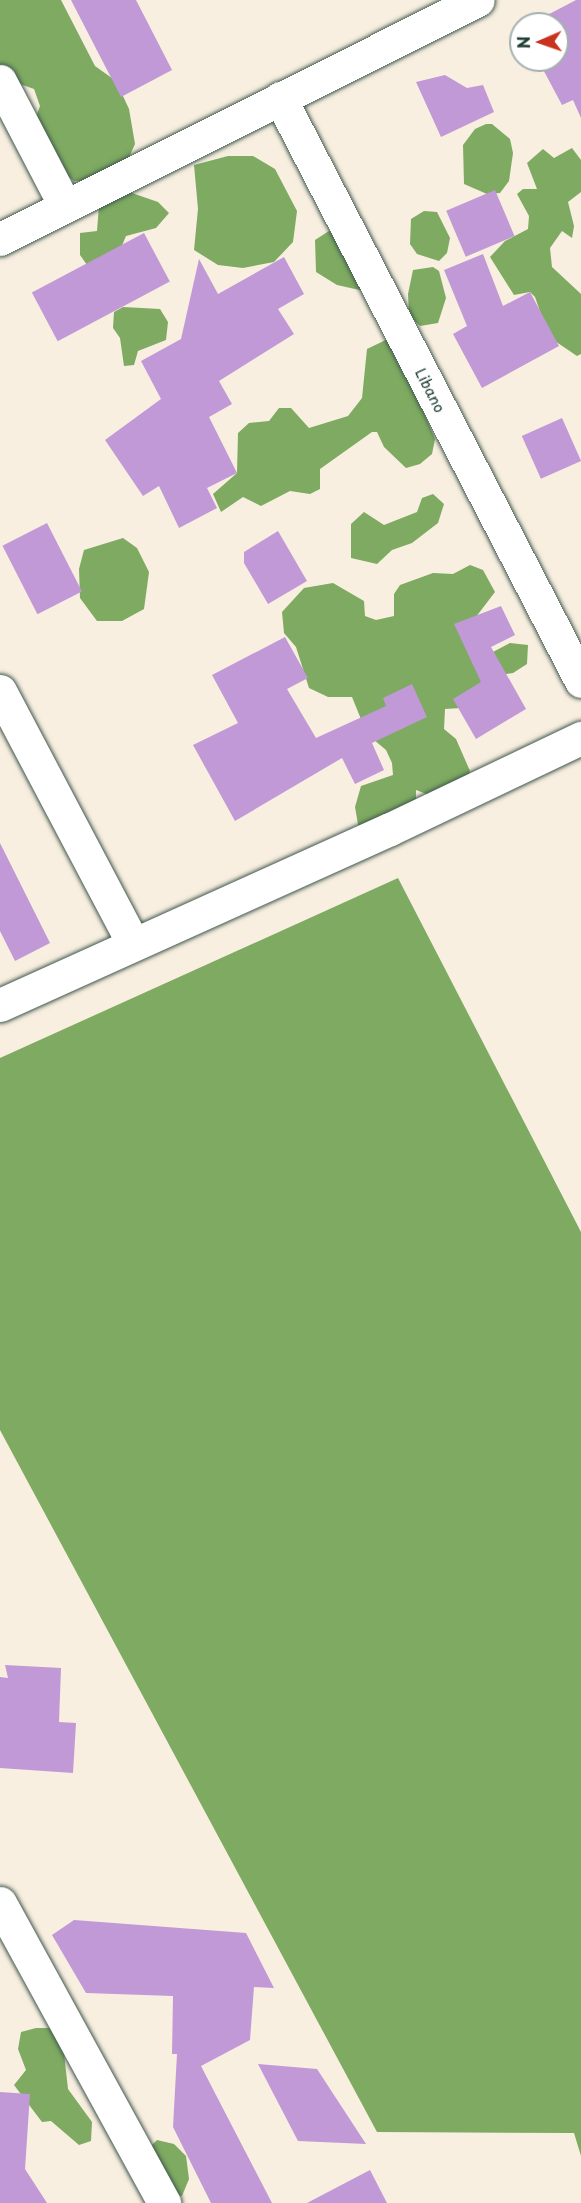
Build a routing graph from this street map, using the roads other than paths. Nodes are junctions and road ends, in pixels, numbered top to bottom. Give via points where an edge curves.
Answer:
1 (478, 0) edge
2 (0, 81) edge
3 (280, 98) junction
4 (65, 206) junction
5 (0, 239) edge
6 (581, 681) edge
7 (0, 691) edge
8 (581, 738) edge
9 (134, 943) junction
10 (0, 1005) edge
11 (0, 1903) edge
12 (164, 2203) edge

1 - 3 street
2 - 4 street
3 - 4 street
3 - 6 street, Libano
4 - 5 street
7 - 9 street
8 - 9 street via 390,829
9 - 10 street
11 - 12 street

